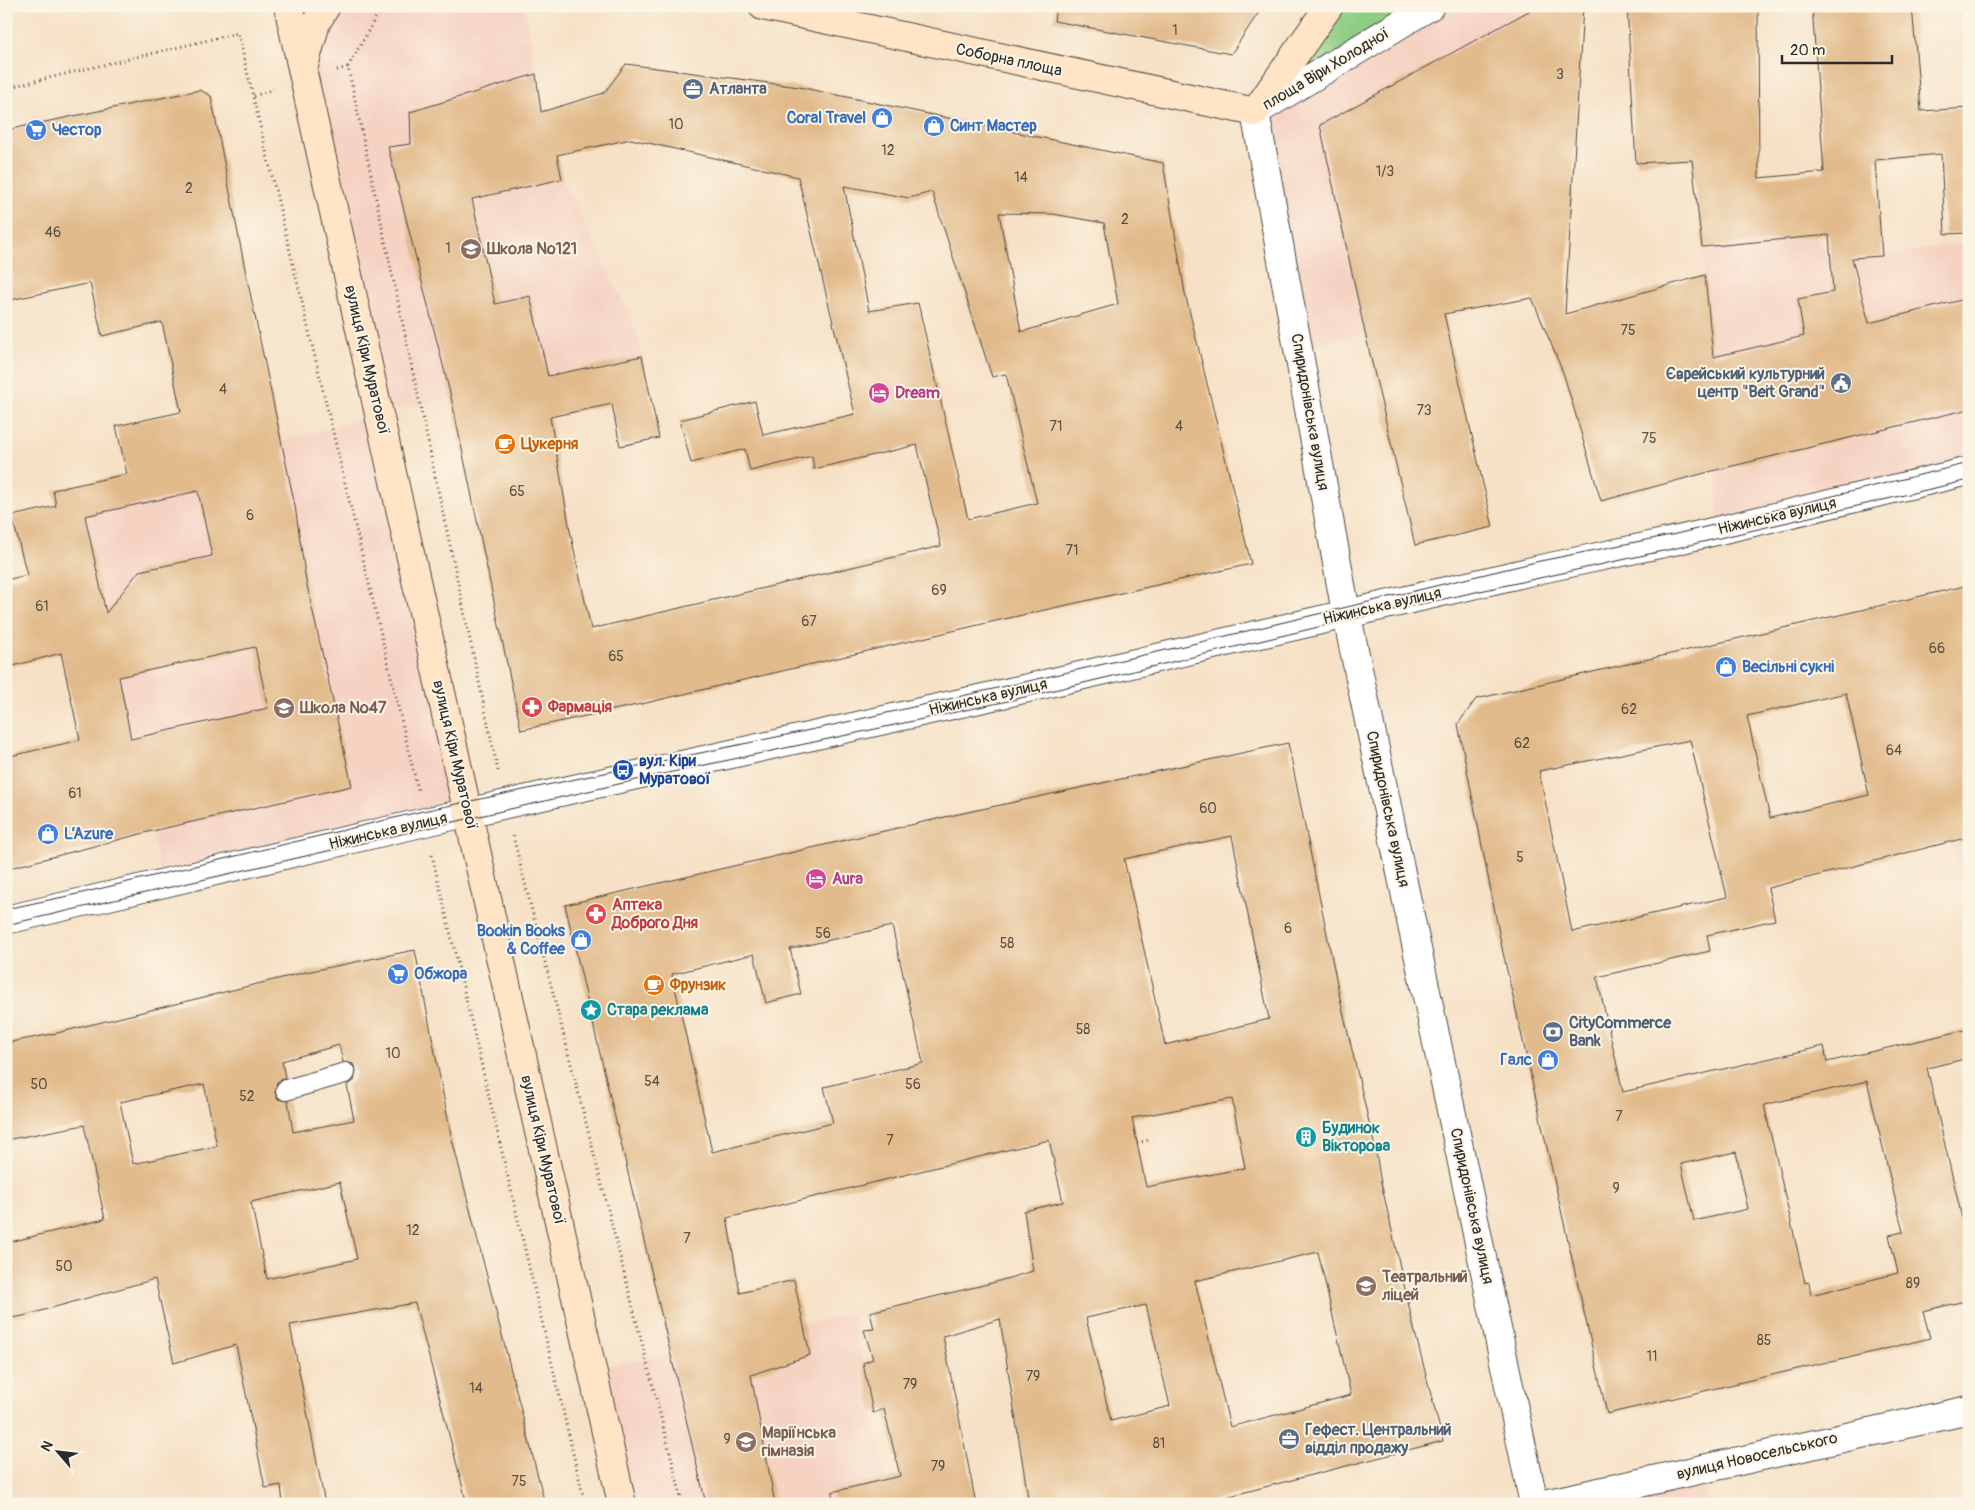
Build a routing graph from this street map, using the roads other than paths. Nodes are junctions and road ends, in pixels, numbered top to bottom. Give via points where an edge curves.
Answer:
1 (288, 6) edge
2 (326, 6) edge
3 (763, 6) edge
4 (1329, 6) edge
5 (1430, 6) edge
6 (303, 70) junction
7 (1255, 112) junction
8 (1969, 471) edge
9 (1346, 614) junction
10 (468, 813) junction
11 (6, 920) edge
12 (345, 1073) dead end
13 (286, 1090) dead end
14 (1969, 1410) edge
15 (622, 1504) edge
16 (1534, 1504) edge
17 (1546, 1504) edge

1 - 6 street, вулиця Кіри Муратової
2 - 6 street via 316,23
3 - 7 street, Соборна площа
4 - 7 street, площа Віри Холодної
5 - 7 street, площа Віри Холодної
6 - 10 street, вулиця Кіри Муратової
7 - 9 street, Спиридонівська вулиця
8 - 9 street, Ніжинська вулиця
9 - 10 street, Ніжинська вулиця
9 - 16 street, Спиридонівська вулиця
10 - 11 street, Ніжинська вулиця
10 - 15 street, вулиця Кіри Муратової
12 - 13 lane
14 - 17 street, вулиця Новосельського

